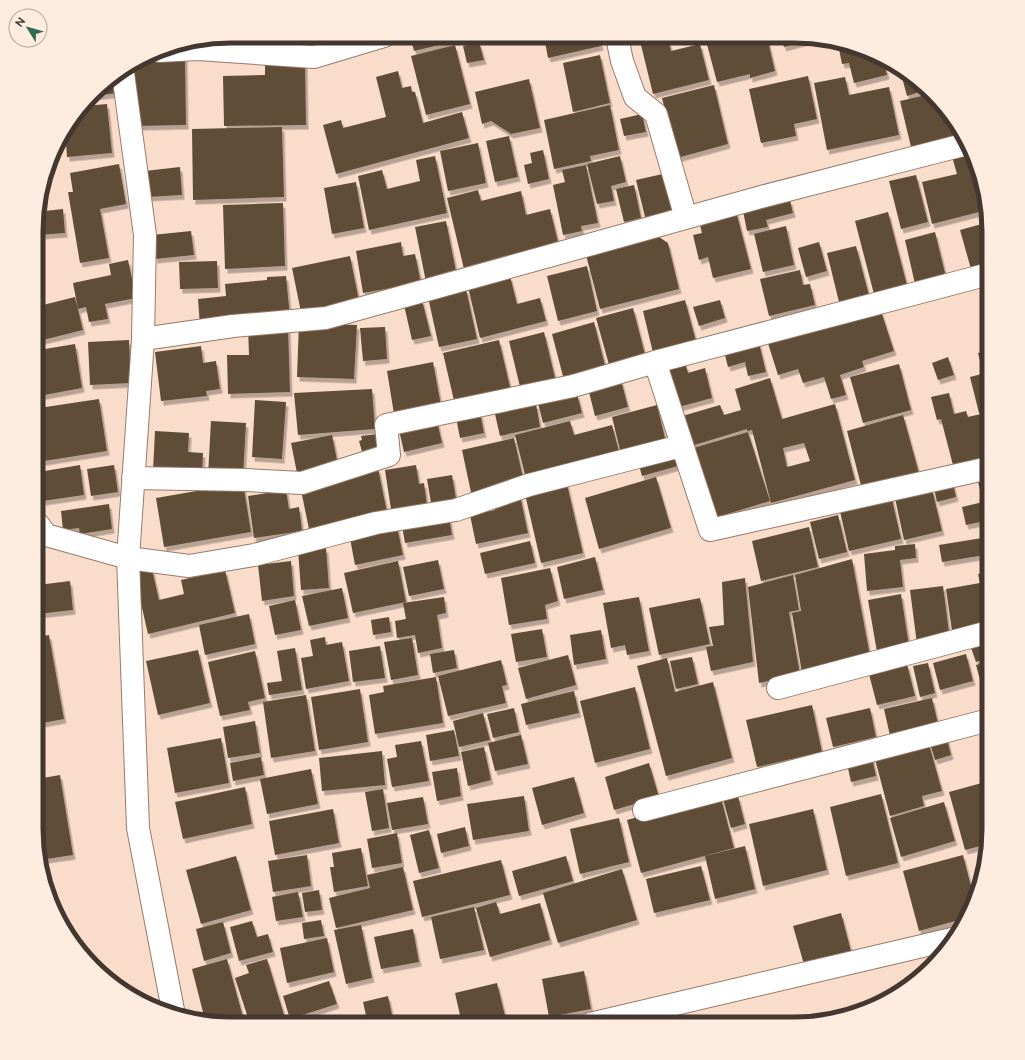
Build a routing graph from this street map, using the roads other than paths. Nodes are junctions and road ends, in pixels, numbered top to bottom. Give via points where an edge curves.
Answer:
1 (361, 43) edge
2 (618, 43) edge
3 (177, 51) edge
4 (124, 77) edge
5 (962, 145) edge
6 (686, 218) junction
7 (982, 276) edge
8 (143, 339) junction
9 (655, 362) junction
10 (681, 446) junction
11 (982, 470) edge
12 (133, 478) junction
13 (43, 531) edge
14 (128, 558) junction
15 (982, 634) edge
16 (778, 688) dead end
17 (982, 722) edge
18 (644, 810) dead end
19 (945, 941) edge
20 (173, 1008) edge
21 (620, 1017) edge

1 - 3 street via 314,57 198,49
2 - 6 street via 635,97 656,114
4 - 8 street via 144,235
5 - 6 street
6 - 8 street via 326,318 233,326
7 - 9 street
8 - 12 street
9 - 10 street
9 - 12 street via 573,386 386,425 389,455 302,483
10 - 11 street via 710,530
10 - 14 street via 536,483 456,510 376,523 254,555 189,566
12 - 14 street
13 - 14 street via 46,535
14 - 20 street via 138,828
15 - 16 street
17 - 18 street
19 - 21 street

